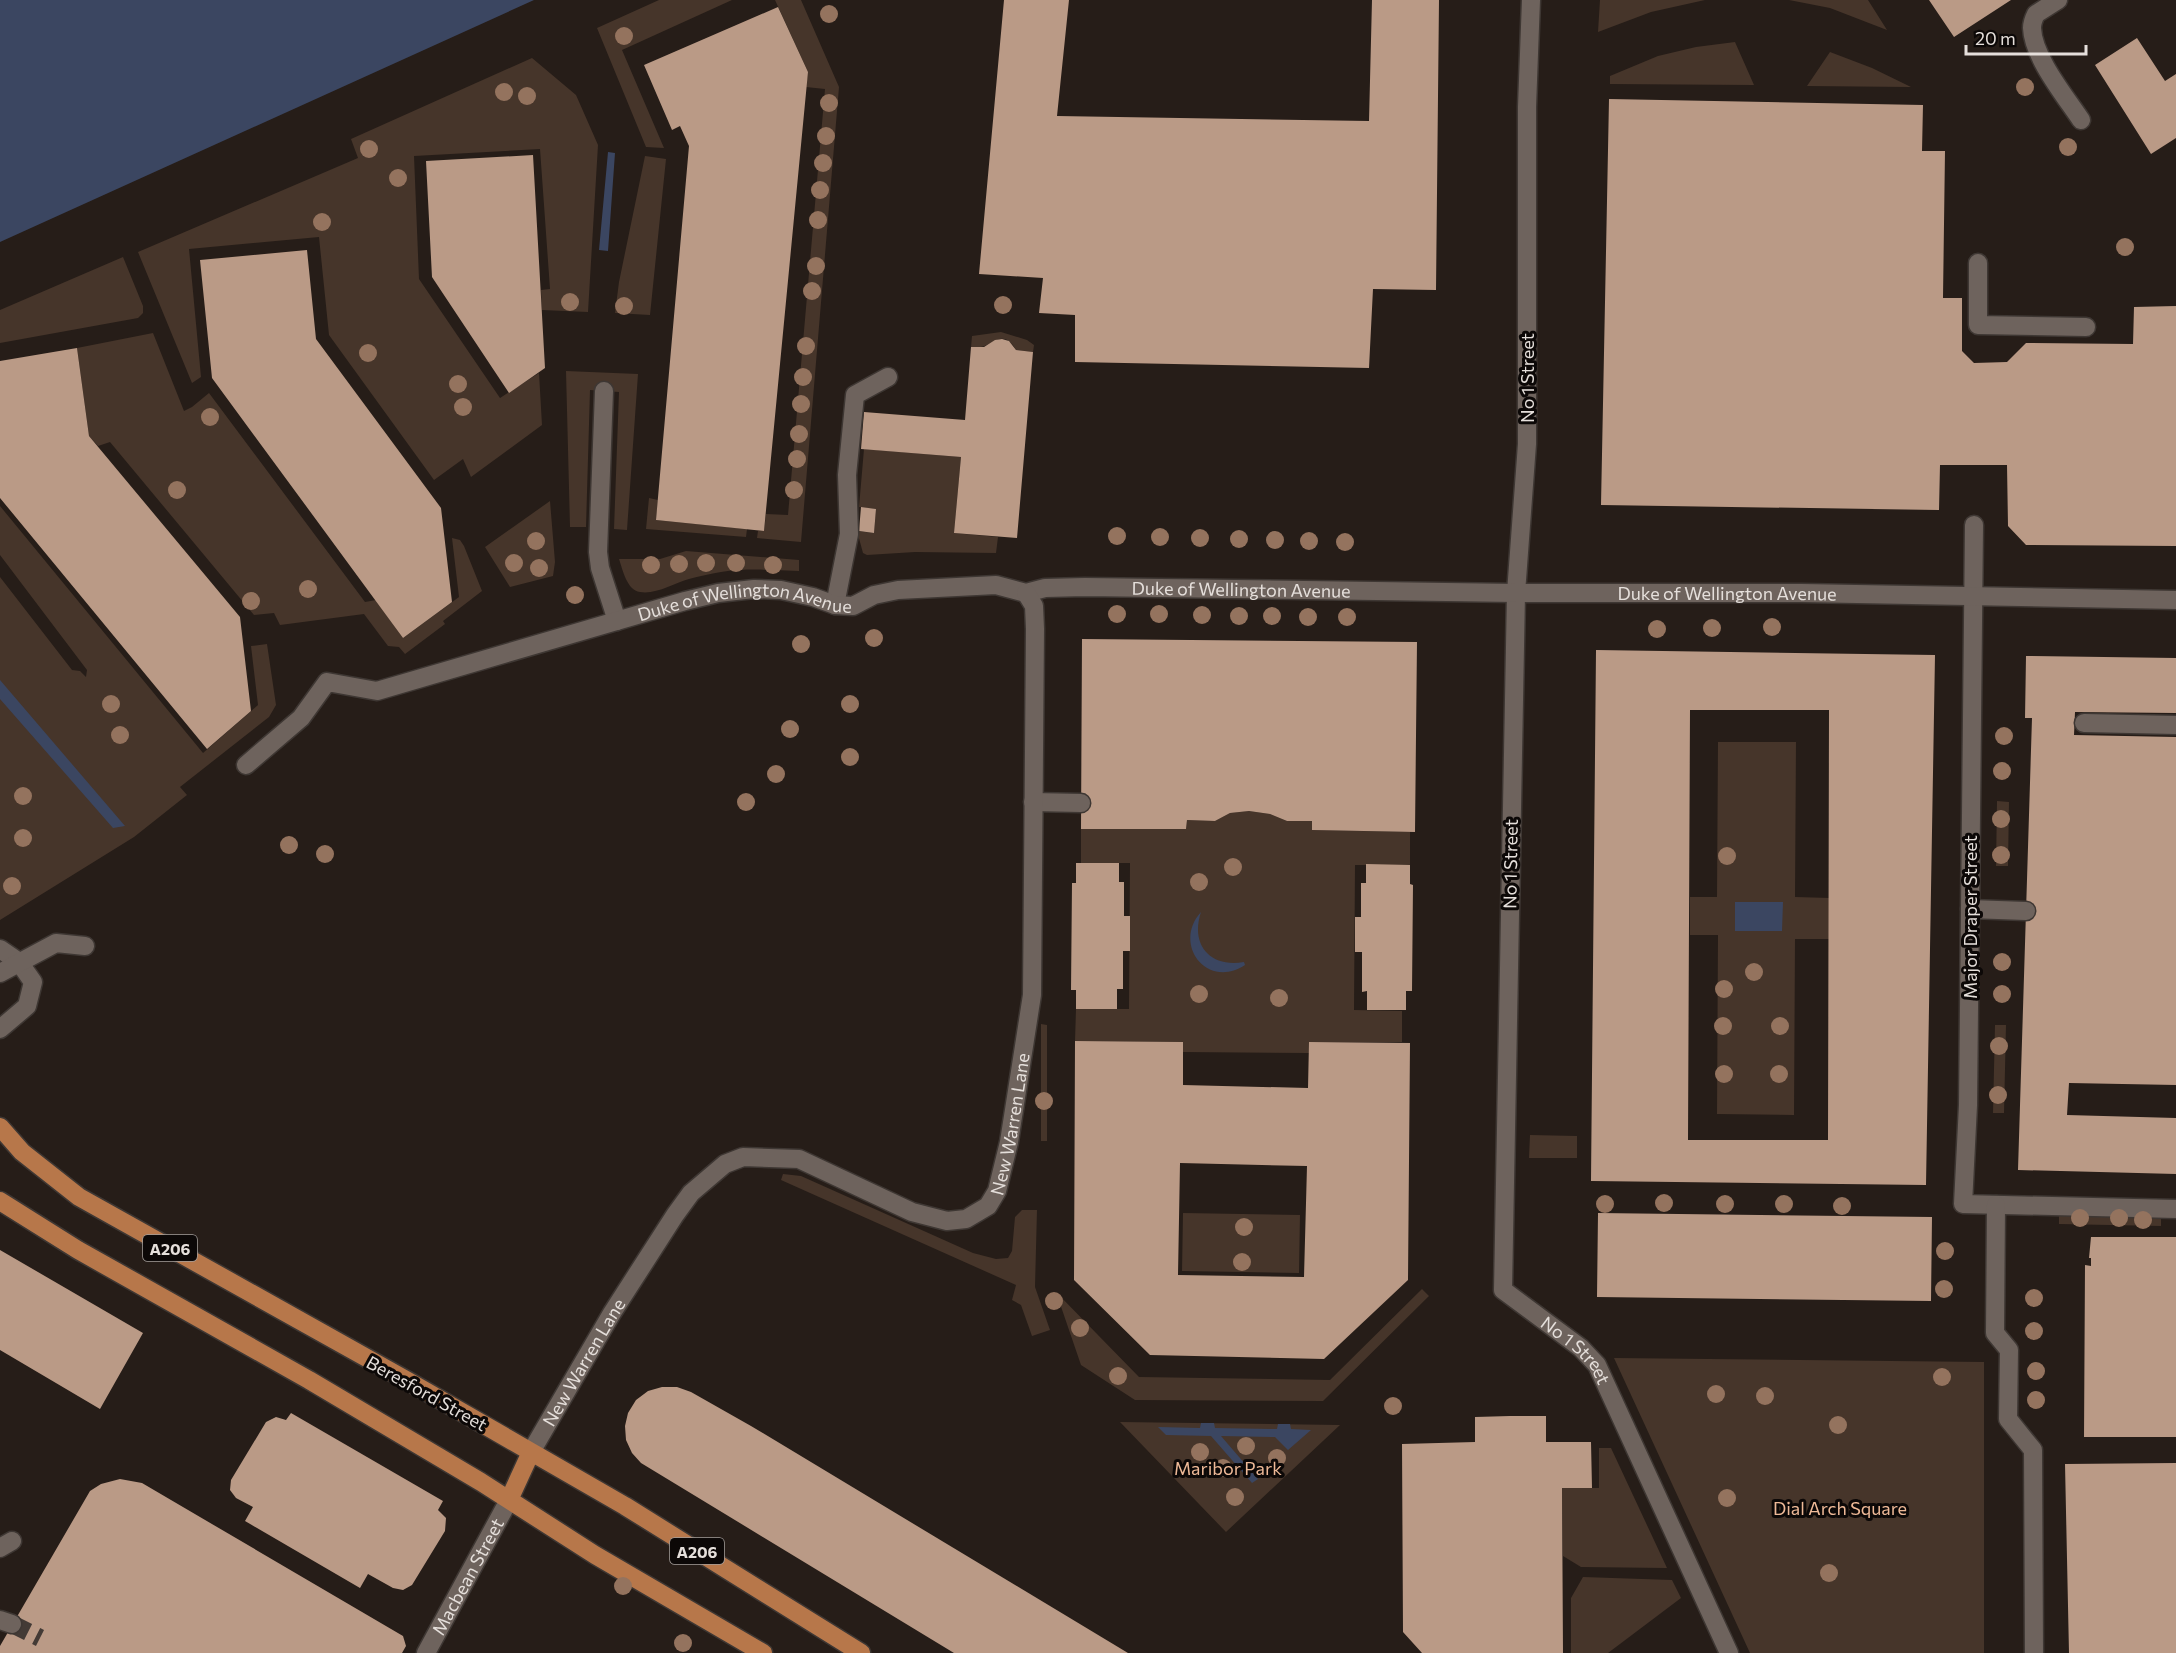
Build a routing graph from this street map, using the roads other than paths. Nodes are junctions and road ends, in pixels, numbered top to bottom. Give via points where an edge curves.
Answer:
1 (1531, 0) edge
2 (2058, 0) edge
3 (2080, 120) dead end
4 (1978, 263) dead end
5 (2086, 327) dead end
6 (888, 377) dead end
7 (604, 391) dead end
8 (1974, 525) dead end
9 (1026, 593) junction
10 (1516, 594) junction
11 (1972, 598) junction
12 (2176, 600) edge
13 (836, 605) junction
14 (617, 621) junction
15 (2084, 723) dead end
16 (2176, 724) edge
17 (246, 765) dead end
18 (1033, 802) junction
19 (1081, 803) dead end
20 (1970, 909) junction
21 (2026, 911) dead end
22 (85, 946) dead end
23 (0, 949) edge
24 (19, 962) junction
25 (0, 973) edge
26 (0, 1029) edge
27 (0, 1127) edge
28 (0, 1201) edge
29 (1996, 1205) junction
30 (2171, 1209) edge
31 (531, 1452) junction
32 (509, 1500) junction
33 (426, 1653) edge
34 (763, 1653) edge
35 (861, 1653) edge
36 (1729, 1653) edge
37 (2034, 1653) edge

1 - 10 street, No 1 Street via 1527,107 1527,444
2 - 3 street via 2036,14 2032,27 2044,61
4 - 5 street via 1978,325
6 - 13 street via 855,395 847,475 849,534
7 - 14 street via 598,552
8 - 11 street, Major Draper Street
9 - 10 street, Duke of Wellington Avenue via 1045,588 1085,587
9 - 13 street, Duke of Wellington Avenue via 996,585 898,590 853,606
9 - 18 street, New Warren Lane via 1034,606 1035,629
10 - 11 street, Duke of Wellington Avenue via 1802,593
10 - 36 street, No 1 Street via 1503,1290 1581,1348 1597,1365
11 - 12 street, Duke of Wellington Avenue
11 - 20 street, Major Draper Street
13 - 14 street, Duke of Wellington Avenue via 797,593 754,589 718,593
14 - 17 street, Duke of Wellington Avenue via 377,692 327,682 301,718
15 - 16 street
18 - 19 street
18 - 31 street, New Warren Lane via 1032,995 1009,1142 997,1191 988,1206 966,1219 947,1221 912,1212 799,1159 743,1157 725,1164 691,1193 675,1215 612,1312
20 - 21 street
20 - 29 street, Major Draper Street via 1963,1204
22 - 24 street via 56,943
23 - 24 street
24 - 25 street
24 - 26 street via 33,982 27,1006
27 - 31 main road, Beresford Street / A206 via 22,1152 79,1197
28 - 32 main road, A206
29 - 30 street, Major Draper Street
29 - 37 street via 1995,1333 2009,1350 2008,1419 2033,1450
31 - 32 main road
31 - 35 main road, Beresford Street / A206 via 626,1506
32 - 33 street, Macbean Street
32 - 34 main road, A206

